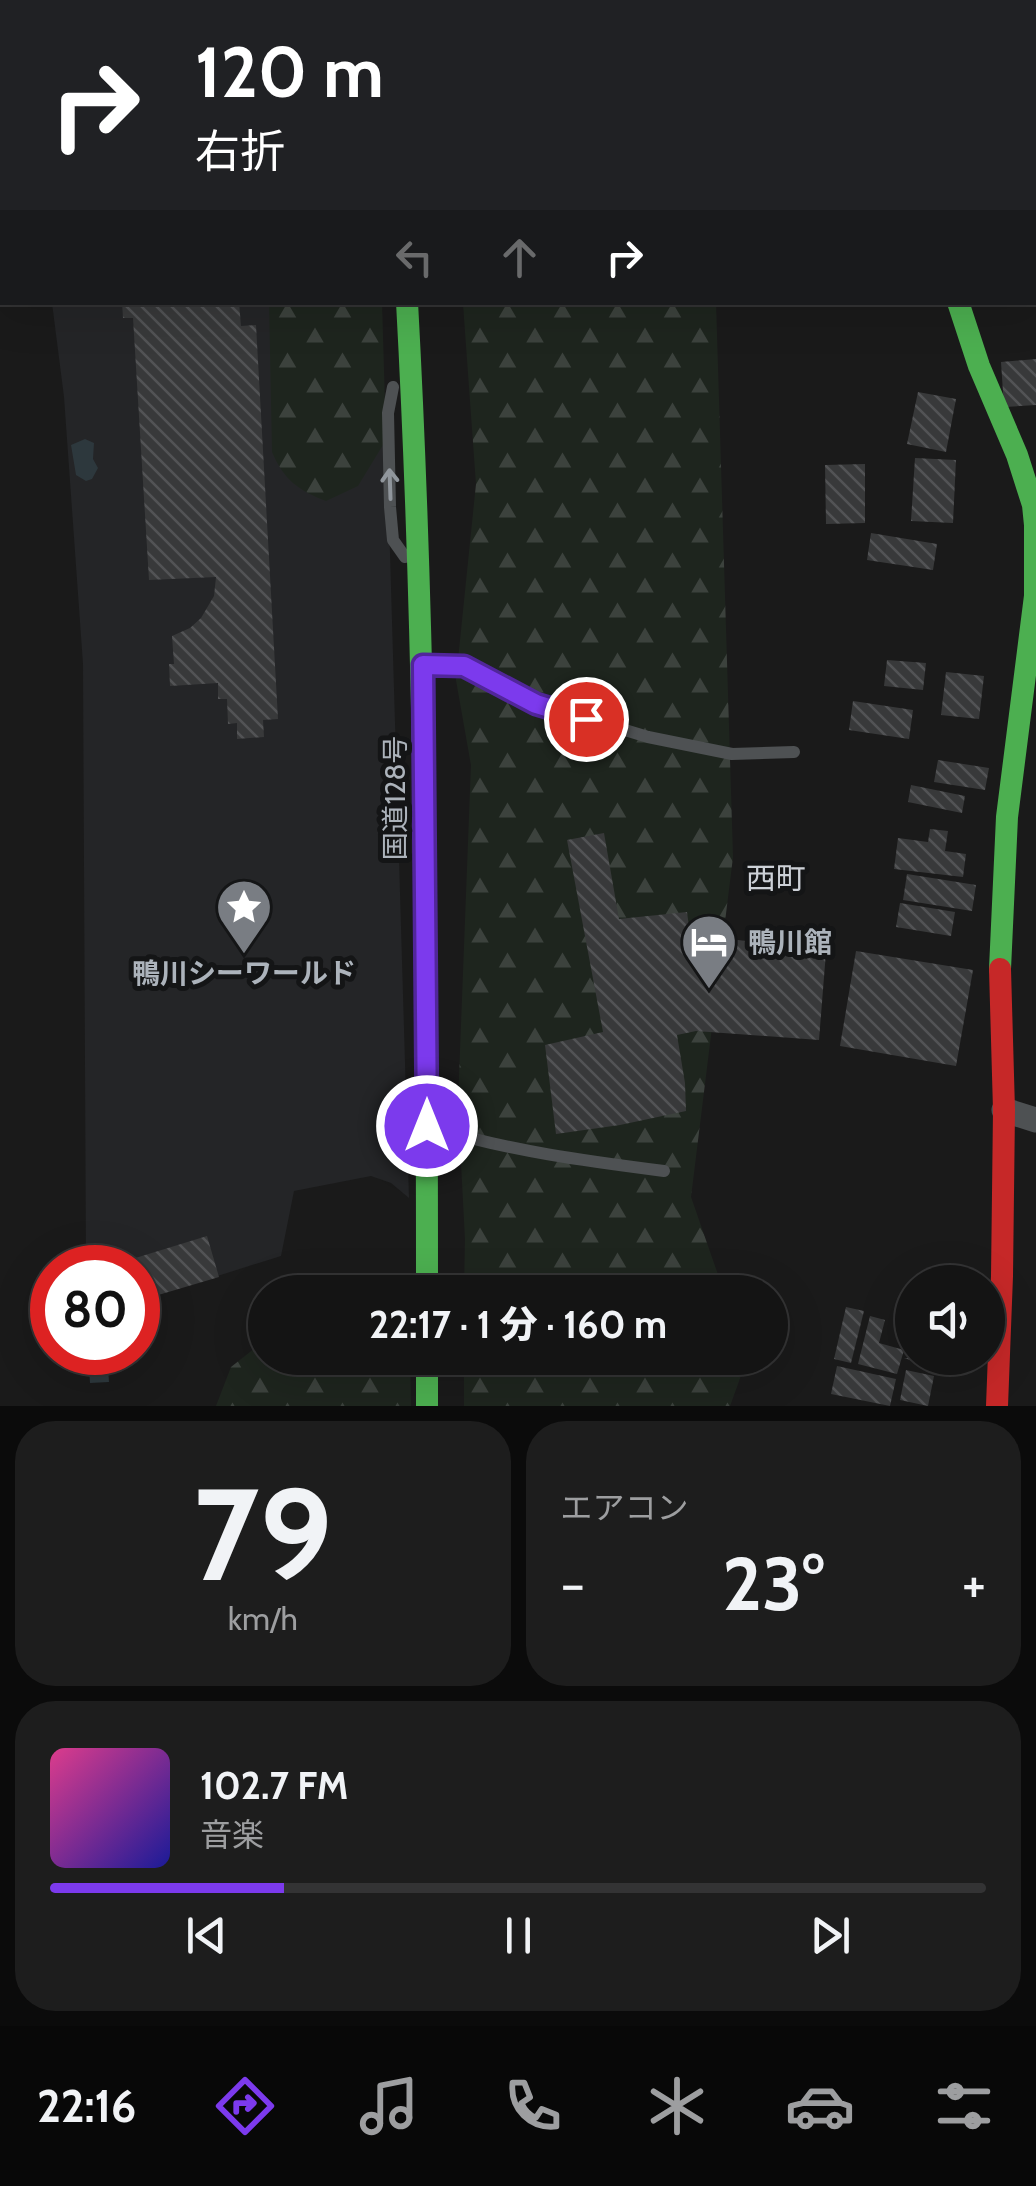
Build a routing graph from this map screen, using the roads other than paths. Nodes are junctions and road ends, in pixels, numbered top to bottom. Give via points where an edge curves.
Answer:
1 (407, 305) edge
2 (959, 305) edge
3 (423, 665) junction
4 (1030, 686) edge
5 (1026, 740) edge
6 (794, 752) dead end
7 (1004, 1110) junction
8 (1036, 1120) edge
9 (427, 1126) junction
10 (664, 1171) dead end
11 (427, 1275) edge
12 (427, 1375) edge
13 (427, 1406) edge
14 (997, 1406) edge

1 - 3 main road, 国道128号
2 - 4 main road via 1033,505
3 - 6 lane via 464,666 536,704 648,737 732,754
3 - 9 main road, 国道128号
4 - 5 main road
5 - 7 main road via 1008,817 999,983
7 - 8 street
7 - 14 main road
9 - 10 lane via 563,1158
9 - 11 main road, 国道128号
12 - 13 main road

